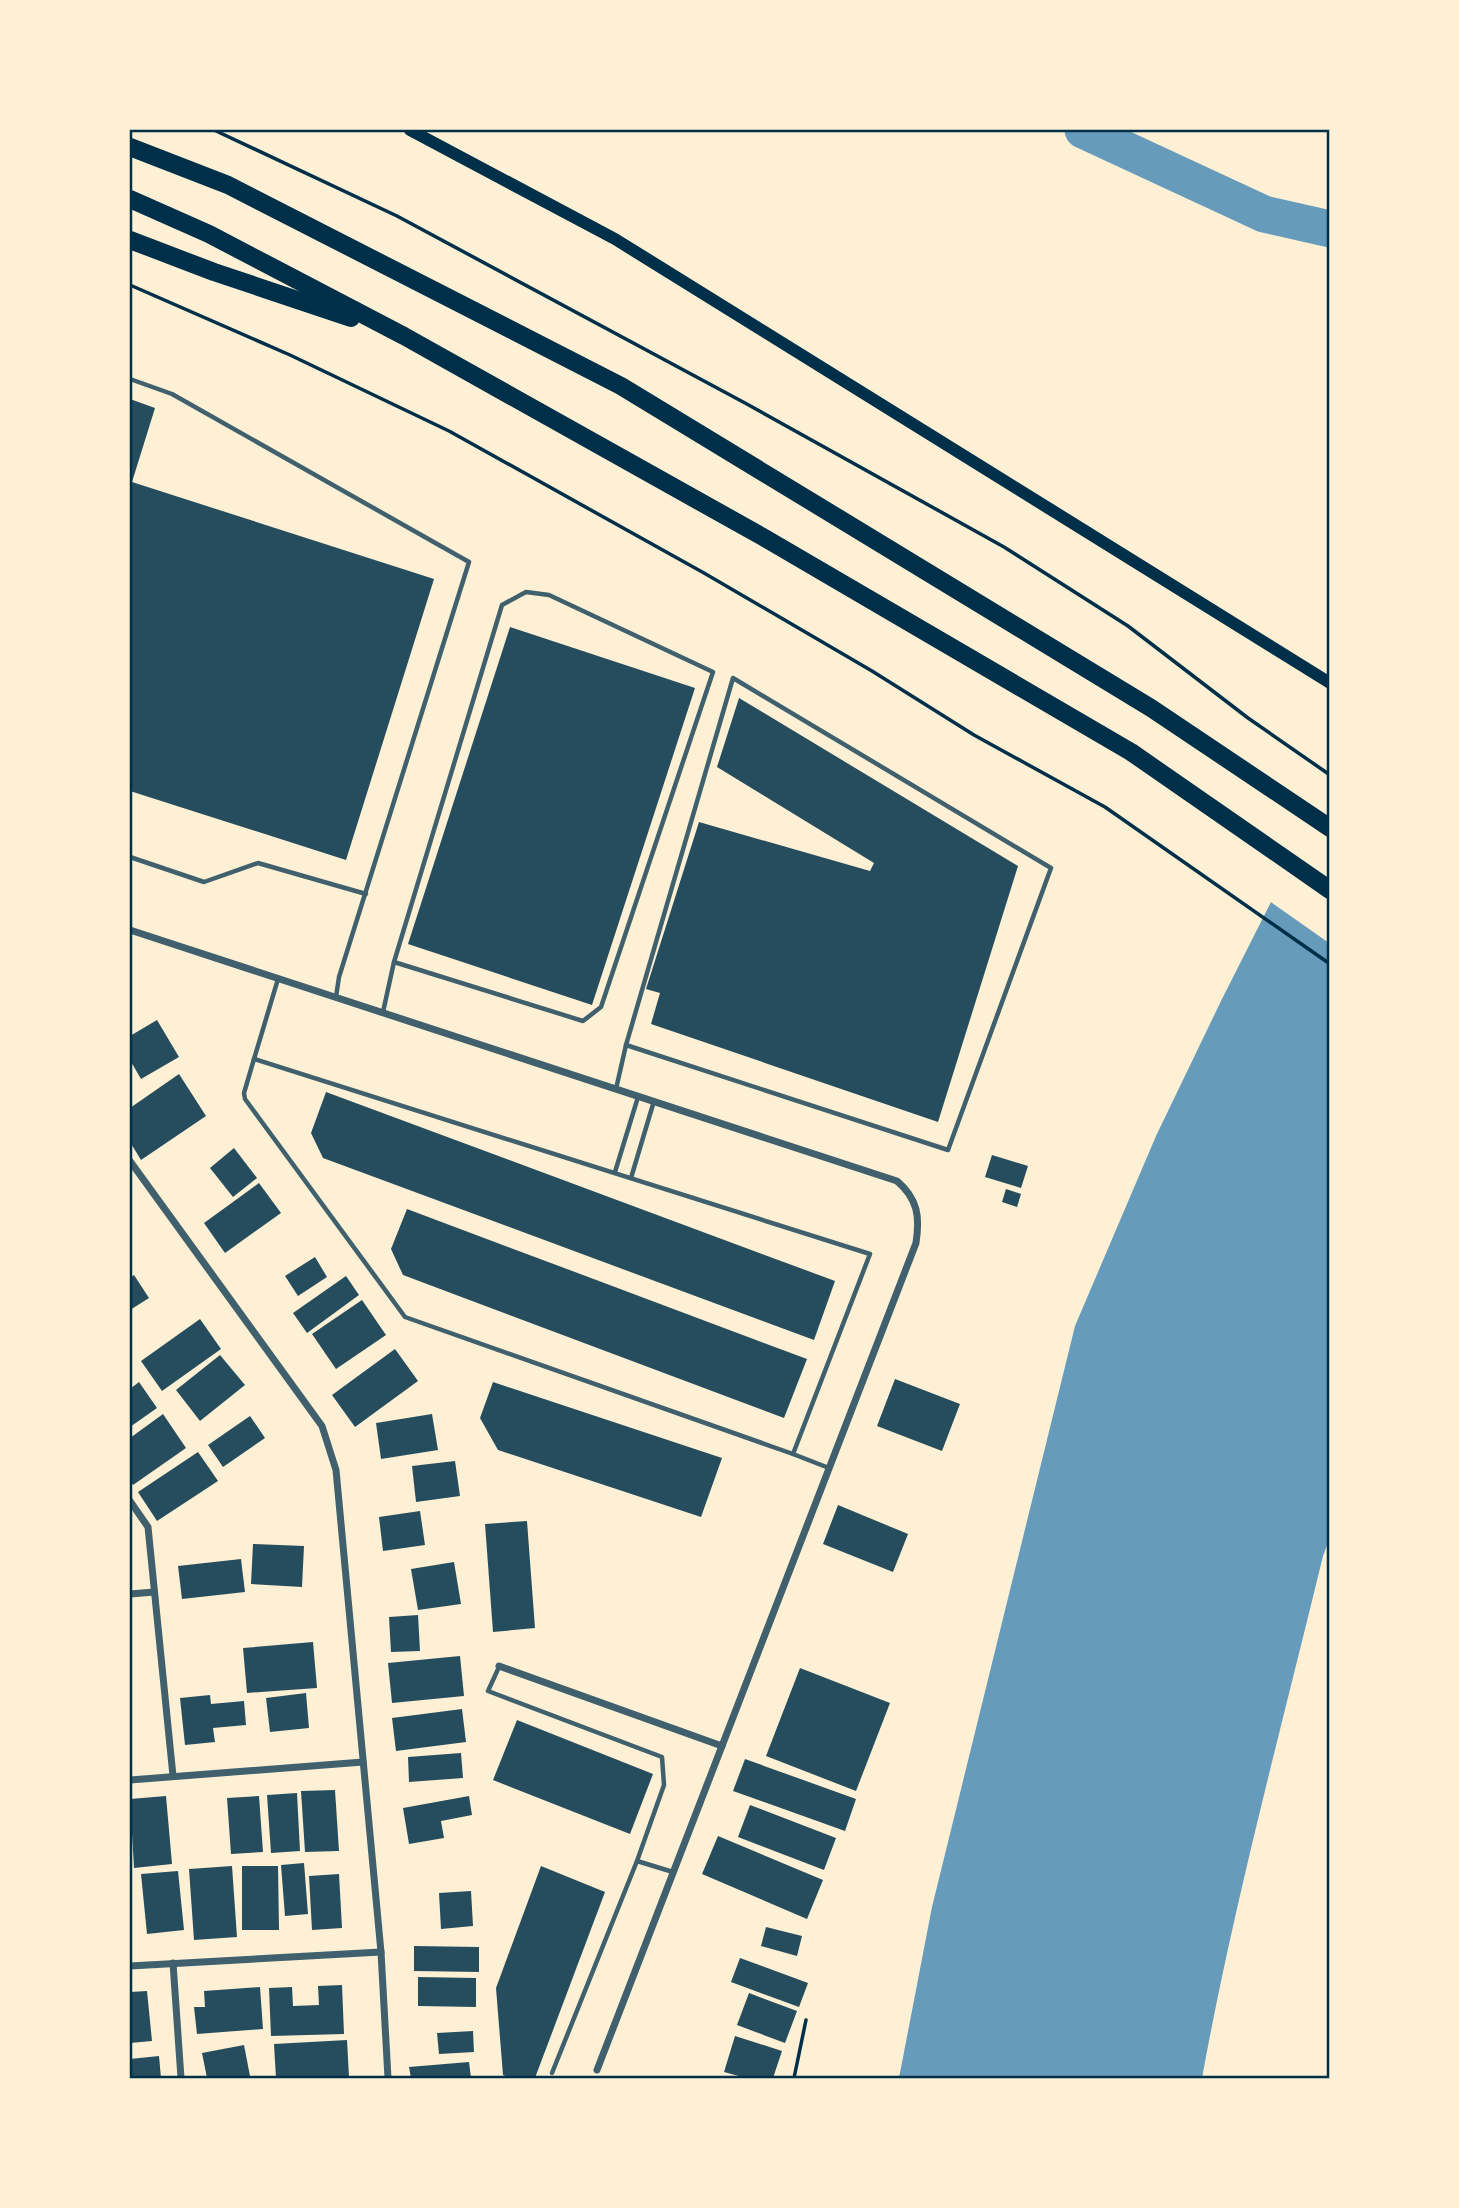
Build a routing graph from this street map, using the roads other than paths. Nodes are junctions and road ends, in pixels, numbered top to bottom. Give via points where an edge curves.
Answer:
1 (410, 130) edge
2 (130, 133) edge
3 (130, 147) edge
4 (228, 185) junction
5 (130, 199) edge
6 (130, 240) edge
7 (404, 336) junction
8 (130, 379) edge
9 (1329, 683) edge
10 (1329, 828) edge
11 (130, 857) edge
12 (1329, 890) edge
13 (366, 894) junction
14 (130, 930) edge
15 (394, 962) junction
16 (278, 979) junction
17 (336, 998) junction
18 (383, 1013) junction
19 (626, 1045) junction
20 (254, 1059) junction
21 (616, 1089) junction
22 (638, 1096) junction
23 (654, 1101) junction
24 (130, 1161) edge
25 (615, 1172) junction
26 (631, 1178) junction
27 (793, 1454) junction
28 (829, 1468) junction
29 (130, 1501) edge
30 (154, 1592) junction
31 (130, 1594) edge
32 (499, 1666) joint
33 (722, 1746) junction
34 (363, 1762) junction
35 (173, 1776) junction
36 (130, 1780) edge
37 (637, 1861) junction
38 (673, 1872) junction
39 (380, 1952) junction
40 (173, 1963) junction
41 (130, 1966) edge
42 (597, 2070) dead end
43 (552, 2073) dead end
44 (181, 2078) edge
45 (388, 2078) edge

1 - 9 main road via 615,239
2 - 4 highway
3 - 4 highway
4 - 10 highway via 621,386 1151,708
5 - 7 highway via 209,234
6 - 7 highway
7 - 12 highway via 1132,752
8 - 13 lane via 173,394 469,562
11 - 13 lane via 205,882 258,863
13 - 17 lane
14 - 16 street
15 - 15 lane via 502,605 526,592 550,595 713,672 601,1007 583,1021
15 - 18 lane
16 - 17 street
16 - 20 lane
17 - 18 street
18 - 21 street
19 - 19 lane via 733,678 1051,868 948,1150
19 - 21 lane
20 - 25 lane
20 - 27 lane via 245,1099 405,1317
21 - 22 street
22 - 23 street
22 - 25 lane
23 - 26 lane
23 - 28 street via 897,1181 916,1203 916,1243
24 - 34 street via 321,1426 336,1471
25 - 26 lane
26 - 27 lane via 870,1254
27 - 28 lane
28 - 33 street
29 - 30 street via 148,1527
30 - 31 street
30 - 35 street
32 - 33 street
32 - 37 lane via 488,1691 662,1757 664,1785
33 - 38 street
34 - 35 street
34 - 39 street
35 - 36 street
37 - 38 lane
37 - 43 lane
38 - 42 street
39 - 40 street
39 - 45 street
40 - 41 street
40 - 44 street

